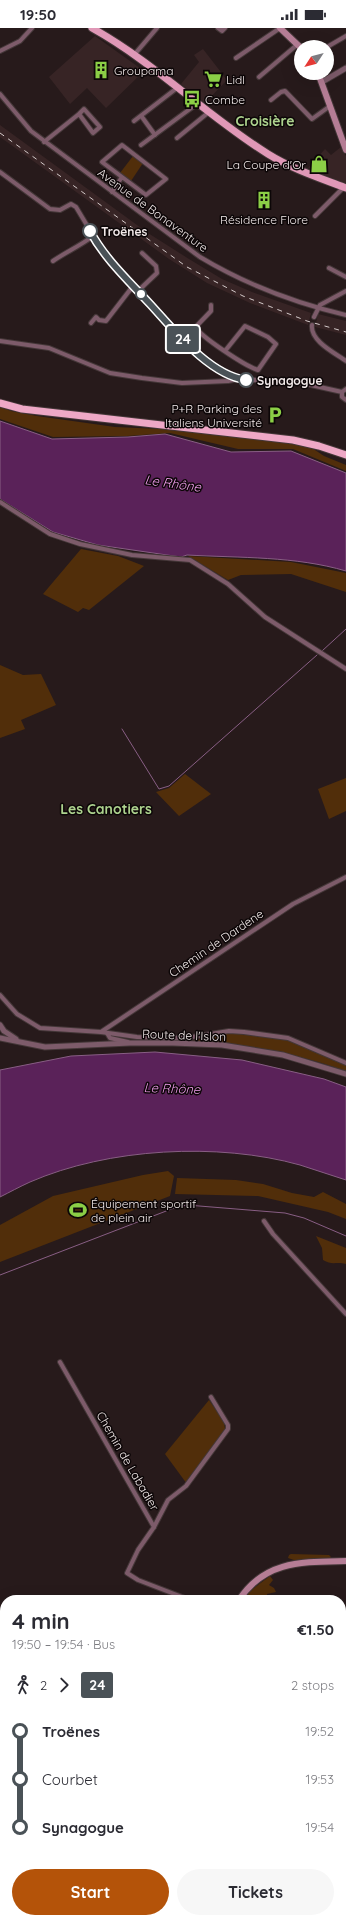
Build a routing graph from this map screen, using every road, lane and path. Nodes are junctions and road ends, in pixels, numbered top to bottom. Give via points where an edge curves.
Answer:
1 (32, 28) edge
2 (92, 28) edge
3 (157, 28) edge
4 (218, 28) edge
5 (225, 28) edge
6 (280, 28) edge
7 (346, 36) edge
8 (294, 41) edge
9 (334, 43) edge
10 (0, 51) edge
11 (294, 51) edge
12 (133, 56) junction
13 (236, 58) dead end
14 (346, 68) edge
15 (259, 77) dead end
16 (322, 82) joint
17 (177, 88) junction
18 (0, 94) edge
19 (271, 100) dead end
20 (198, 103) junction
21 (330, 106) junction
22 (210, 112) junction
23 (79, 114) junction
24 (142, 117) dead end
25 (134, 121) dead end
26 (155, 134) junction
27 (343, 136) edge
28 (177, 138) dead end
29 (44, 142) junction
30 (141, 145) dead end
31 (346, 150) edge
32 (0, 172) edge
33 (122, 177) junction
34 (345, 188) edge
35 (112, 192) junction
36 (315, 216) dead end
37 (93, 236) junction
38 (142, 253) dead end
39 (53, 261) dead end
40 (329, 268) dead end
41 (346, 277) edge
42 (133, 286) junction
43 (138, 291) junction
44 (346, 291) edge
45 (339, 295) junction
46 (346, 298) edge
47 (210, 305) dead end
48 (317, 309) junction
49 (346, 315) edge
50 (314, 317) dead end
51 (91, 323) dead end
52 (196, 326) junction
53 (312, 326) dead end
54 (200, 333) junction
55 (187, 336) dead end
56 (0, 341) edge
57 (190, 346) junction
58 (225, 351) junction
59 (346, 361) edge
60 (238, 379) junction
61 (346, 388) edge
62 (342, 392) junction
63 (346, 400) edge
64 (0, 403) edge
65 (346, 455) edge
66 (0, 502) edge
67 (346, 670) edge
68 (346, 877) edge
69 (1, 997) edge
70 (0, 1025) edge
71 (101, 1032) junction
72 (107, 1033) junction
73 (0, 1038) edge
74 (18, 1041) junction
75 (130, 1043) junction
76 (346, 1063) edge
77 (346, 1074) edge
78 (264, 1221) dead end
79 (346, 1314) edge
80 (60, 1362) dead end
81 (211, 1397) dead end
82 (154, 1526) junction
83 (346, 1561) edge
84 (177, 1595) edge
85 (243, 1595) edge

1 - 10 street via 20,41
2 - 12 main road
3 - 12 street
4 - 5 street via 222,31
6 - 8 main road
6 - 13 street
7 - 9 street
11 - 15 street
12 - 17 main road
14 - 16 street
16 - 21 main road
17 - 20 main road
17 - 25 street
18 - 29 street, Avenue de Bonaventure via 27,127
19 - 21 street via 285,91 312,119
20 - 22 main road
20 - 26 street
21 - 27 main road
22 - 28 street
22 - 34 main road via 275,158
23 - 23 street via 93,133 100,127 84,109
23 - 29 street
24 - 26 street
26 - 30 street
27 - 31 main road
29 - 35 street, Avenue de Bonaventure
32 - 37 street via 50,209 56,210 68,204 73,205
33 - 33 street via 102,162 122,145 166,179 146,195
33 - 35 street
34 - 36 street
35 - 48 street, Avenue de Bonaventure via 221,270
37 - 39 street
37 - 42 street via 104,253
38 - 43 street via 156,266 157,273
40 - 41 street
42 - 43 street
42 - 51 street via 106,320 96,317
43 - 57 street
44 - 45 street
45 - 46 street
45 - 48 street
47 - 52 street via 211,311
48 - 49 street, Avenue de Bonaventure
48 - 50 street
52 - 54 street
52 - 55 street
53 - 59 street via 312,333 316,339
54 - 57 street
54 - 58 street
56 - 60 street via 49,348 110,373 182,383
57 - 60 street via 215,366
58 - 58 street via 258,370 276,346 268,337 245,326
60 - 62 street via 302,383
61 - 62 street
62 - 63 street via 342,397
64 - 65 highway via 22,409 293,440
66 - 67 street via 50,534 80,544 132,555 190,560 228,584 265,617
68 - 71 street, Chemin de Dardene via 293,904
69 - 71 street via 17,1014 40,1028
70 - 74 street, Route de l'Islon
71 - 72 street
72 - 75 street via 110,1038
72 - 76 street via 137,1037 192,1038 228,1031 244,1032 288,1038
73 - 74 street, Route de l'Islon
74 - 75 street, Route de l'Islon via 45,1047
75 - 77 street, Route de l'Islon via 203,1044 247,1049 290,1057
78 - 79 street
80 - 82 street, Chemin de Labadier
81 - 82 street via 228,1429 186,1486 168,1500
82 - 84 street, Chemin de Labadier via 138,1550 127,1574
83 - 85 main road via 301,1562 282,1566 258,1578

